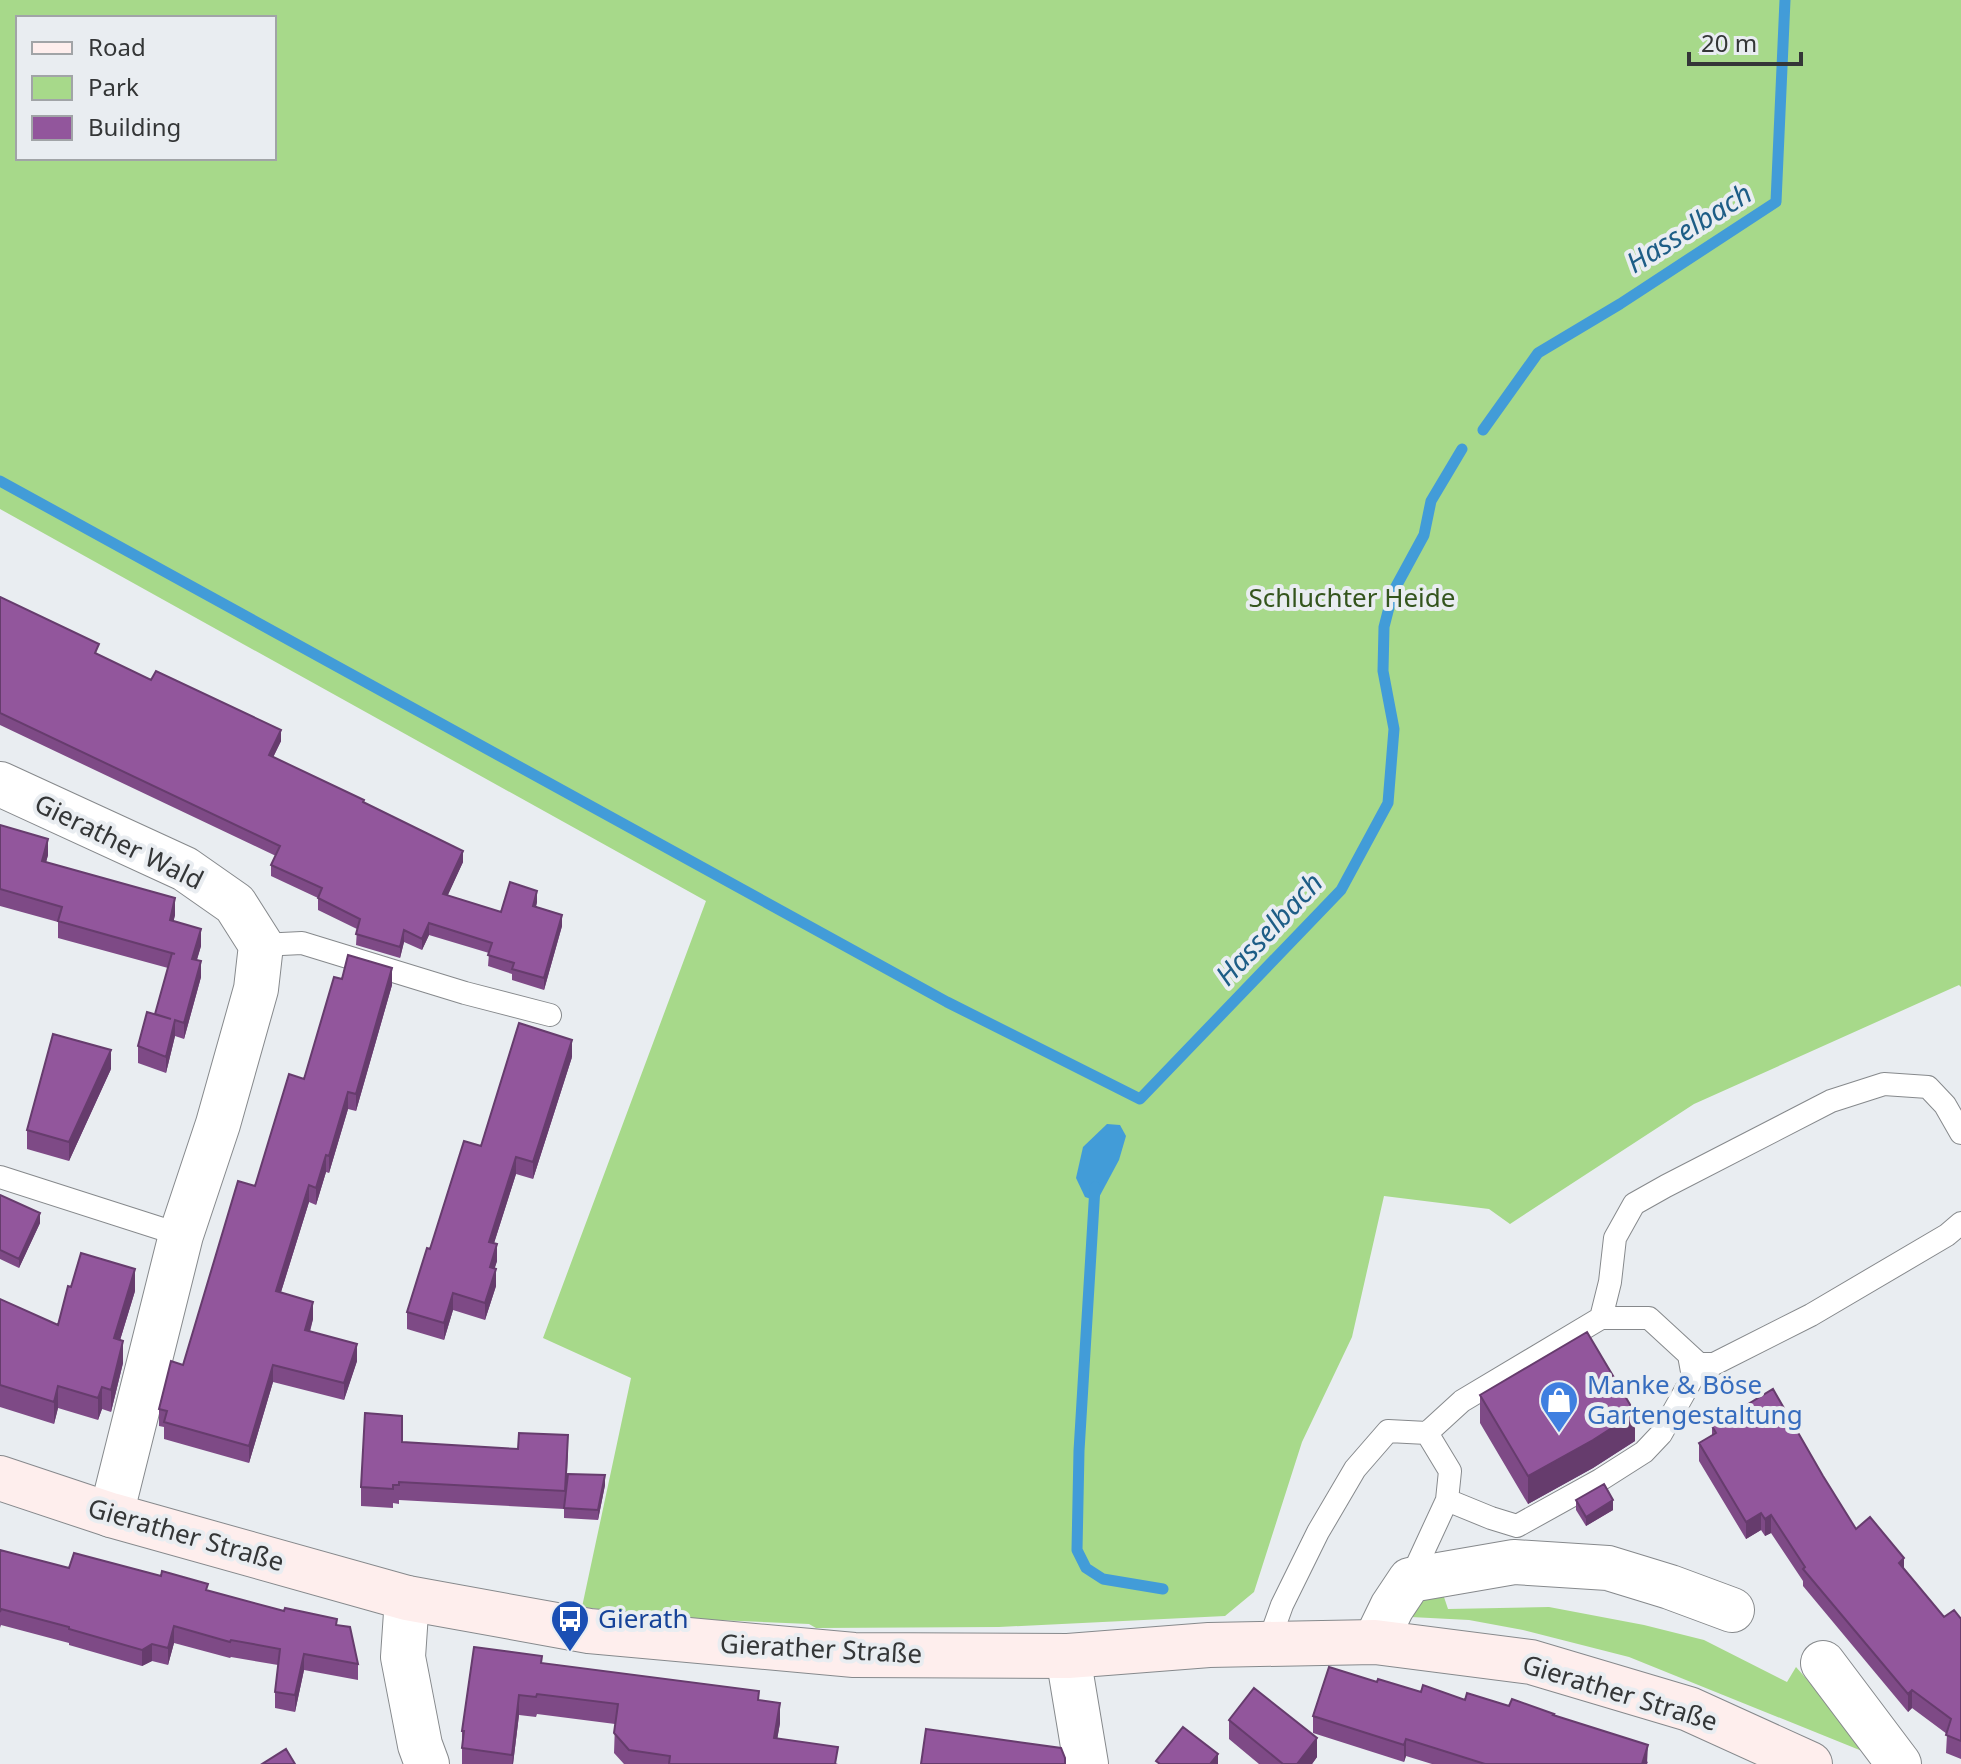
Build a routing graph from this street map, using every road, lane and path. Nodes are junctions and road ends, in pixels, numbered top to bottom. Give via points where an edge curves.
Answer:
1 (0, 784) edge
2 (261, 945) junction
3 (550, 1015) dead end
4 (1961, 1133) edge
5 (0, 1177) edge
6 (1961, 1223) edge
7 (181, 1235) junction
8 (1601, 1318) junction
9 (1689, 1355) junction
10 (1427, 1433) junction
11 (0, 1478) edge
12 (1447, 1500) junction
13 (111, 1515) junction
14 (1410, 1580) junction
15 (407, 1598) junction
16 (1732, 1610) dead end
17 (1375, 1642) junction
18 (1268, 1644) junction
19 (1068, 1656) junction
20 (1823, 1663) dead end
21 (416, 1758) edge
22 (1086, 1764) edge
23 (1810, 1764) edge
24 (1899, 1764) edge

1 - 2 street, Gierather Wald via 185,869 235,904
2 - 3 lane via 302,943
2 - 7 street via 256,989
4 - 8 lane via 1928,1087 1884,1084 1789,1122 1634,1204 1615,1238
5 - 7 lane
6 - 9 lane via 1811,1315 1714,1364 1699,1364
7 - 13 street
8 - 9 lane via 1649,1318
8 - 10 lane via 1462,1401
9 - 12 lane via 1693,1377 1661,1434 1644,1452 1600,1480 1517,1526
10 - 12 lane via 1450,1471
10 - 18 lane via 1388,1431 1355,1469 1318,1532
11 - 13 street, Gierather Straße
12 - 14 lane
13 - 15 street, Gierather Straße
14 - 16 street via 1514,1562 1608,1568
14 - 17 street
15 - 19 street, Gierather Straße via 589,1631 854,1655
15 - 21 street via 403,1657
17 - 18 street, Gierather Straße
17 - 23 street, Gierather Straße via 1531,1662 1689,1709
18 - 19 street, Gierather Straße
19 - 22 street
20 - 24 street

